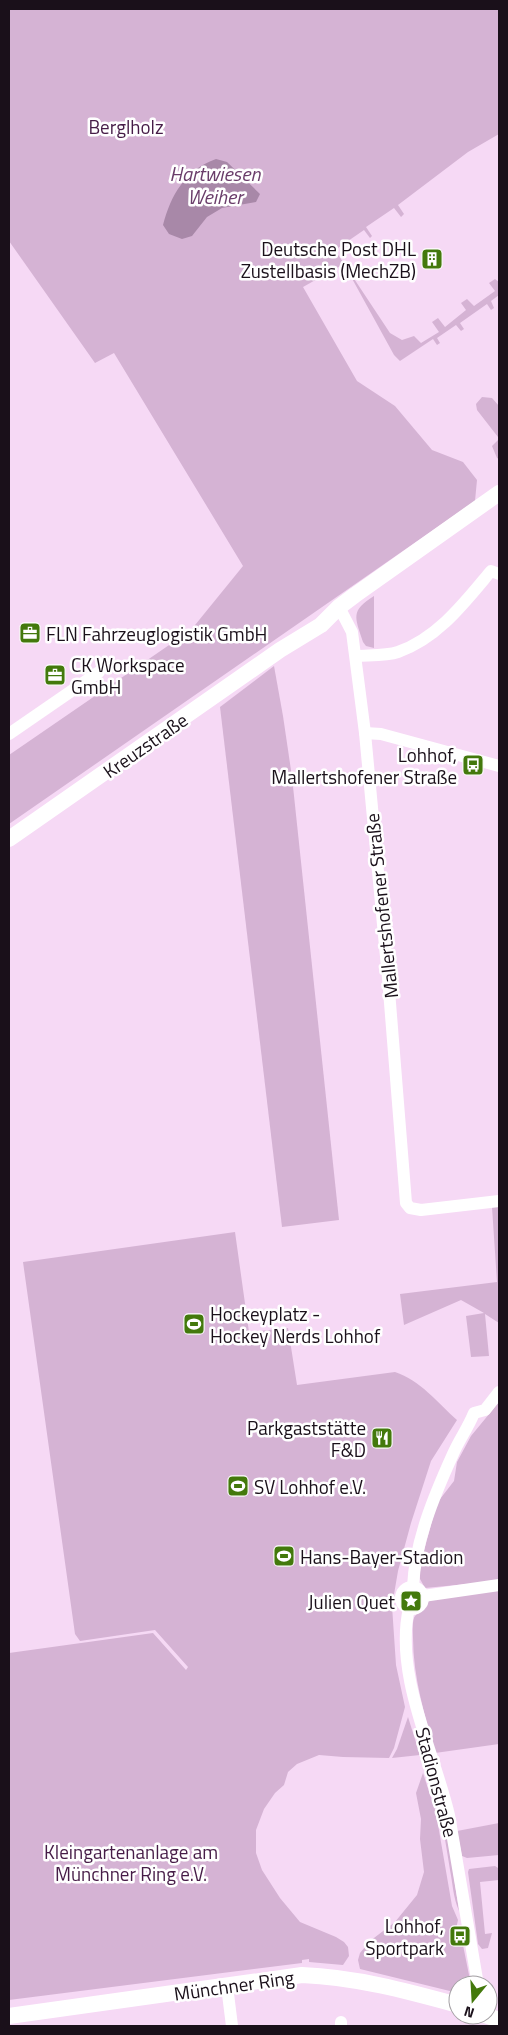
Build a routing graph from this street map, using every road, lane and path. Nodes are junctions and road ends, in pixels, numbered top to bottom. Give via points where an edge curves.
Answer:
1 (499, 493) edge
2 (499, 574) edge
3 (339, 607) junction
4 (356, 656) junction
5 (99, 672) dead end
6 (365, 733) junction
7 (9, 734) edge
8 (499, 766) edge
9 (9, 840) edge
10 (499, 1201) edge
11 (499, 1392) edge
12 (499, 1585) edge
13 (413, 1587) junction
14 (422, 1596) junction
15 (409, 1608) junction
16 (476, 1975) edge
17 (227, 1986) junction
18 (448, 2003) edge
19 (9, 2016) edge
20 (232, 2026) edge

1 - 3 main road, Kreuzstraße
2 - 4 street via 491,571 451,618 412,646 396,652
3 - 4 street, Mallertshofener Straße via 352,632
3 - 9 main road, Kreuzstraße via 315,617 280,650
4 - 6 street, Mallertshofener Straße
5 - 7 street
6 - 8 street
6 - 10 street, Mallertshofener Straße via 406,1203 410,1208 421,1210
11 - 13 street, Stadionstraße via 485,1410 474,1413 454,1452 426,1520 414,1566
12 - 14 street
13 - 14 street
13 - 15 street, Stadionstraße via 405,1590 401,1597
14 - 15 street via 419,1606
15 - 16 street, Stadionstraße via 409,1672 421,1726 449,1815
17 - 18 main road, Münchner Ring via 315,1976 380,1986
17 - 19 main road, Münchner Ring
17 - 20 street

